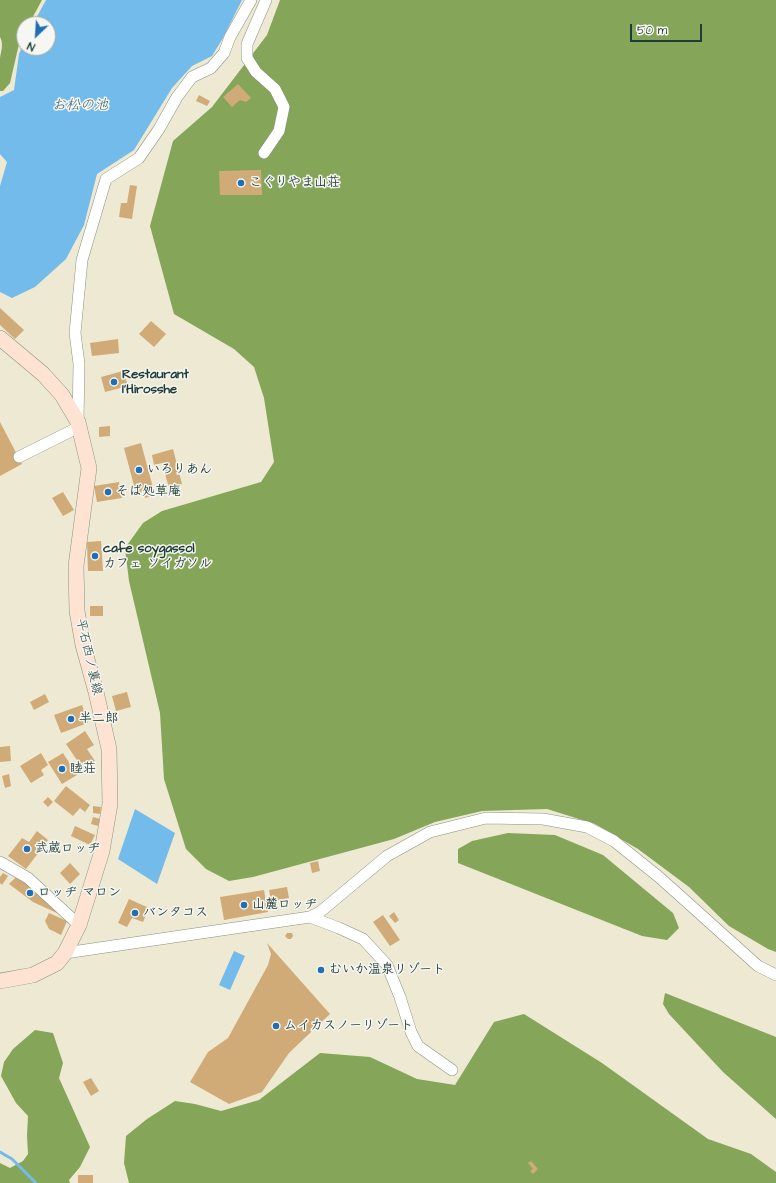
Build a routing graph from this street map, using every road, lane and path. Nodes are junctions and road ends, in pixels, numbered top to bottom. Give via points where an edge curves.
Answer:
1 (251, 0) edge
2 (266, 0) edge
3 (264, 153) dead end
4 (0, 338) edge
5 (79, 425) junction
6 (19, 457) dead end
7 (0, 862) edge
8 (310, 917) junction
9 (79, 925) junction
10 (65, 953) junction
11 (776, 975) edge
12 (0, 981) edge
13 (452, 1070) dead end

1 - 5 street via 230,36 224,53 211,68 192,77 176,97 159,129 139,158 106,179 82,260 76,333
2 - 3 street via 247,44 248,58 256,72 275,89 284,107 279,131
4 - 5 main road, 平石西ノ裏線 via 43,374 62,395
5 - 6 street
5 - 9 main road, 平石西ノ裏線 via 89,468 76,566 77,611 109,749 110,804 102,852
7 - 9 street via 28,878
8 - 10 street
8 - 11 street via 320,912 387,856 430,832 486,818 543,819 587,827 614,841 659,877 758,966
8 - 13 street via 363,939 387,965 418,1046
9 - 10 main road, 平石西ノ裏線
10 - 12 main road, 平石西ノ裏線 via 57,963 33,975

